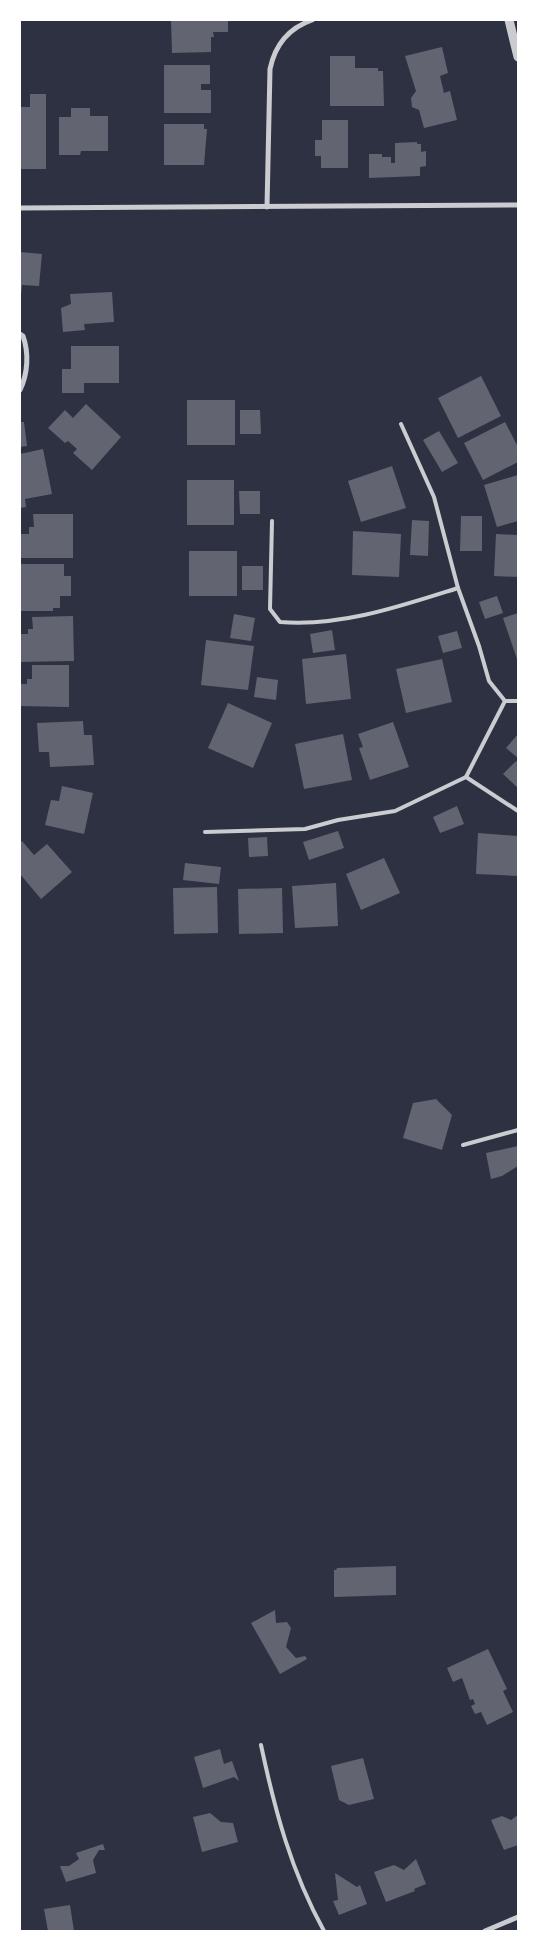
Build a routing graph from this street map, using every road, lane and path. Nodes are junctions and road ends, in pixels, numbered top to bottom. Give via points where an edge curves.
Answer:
1 (312, 20) edge
2 (509, 20) edge
3 (518, 57) edge
4 (518, 205) edge
5 (267, 207) junction
6 (20, 208) edge
7 (20, 334) edge
8 (20, 390) edge
9 (401, 424) dead end
10 (272, 521) dead end
11 (458, 588) junction
12 (505, 701) junction
13 (518, 701) edge
14 (466, 777) junction
15 (518, 812) edge
16 (205, 832) dead end
17 (518, 1130) edge
18 (463, 1145) dead end
19 (261, 1745) dead end
20 (518, 1917) edge
21 (324, 1931) edge
22 (485, 1931) edge

1 - 5 street via 299,24 287,34 273,55
2 - 3 street
4 - 5 street
5 - 6 street
7 - 8 street via 27,346 25,380
9 - 11 lane via 434,497
10 - 11 lane via 270,609 280,622 318,622 360,616
11 - 12 lane via 489,681
12 - 13 lane
12 - 14 lane
14 - 15 lane
14 - 16 lane via 395,811 305,829
17 - 18 lane
19 - 21 lane via 274,1807 295,1872
20 - 22 street

